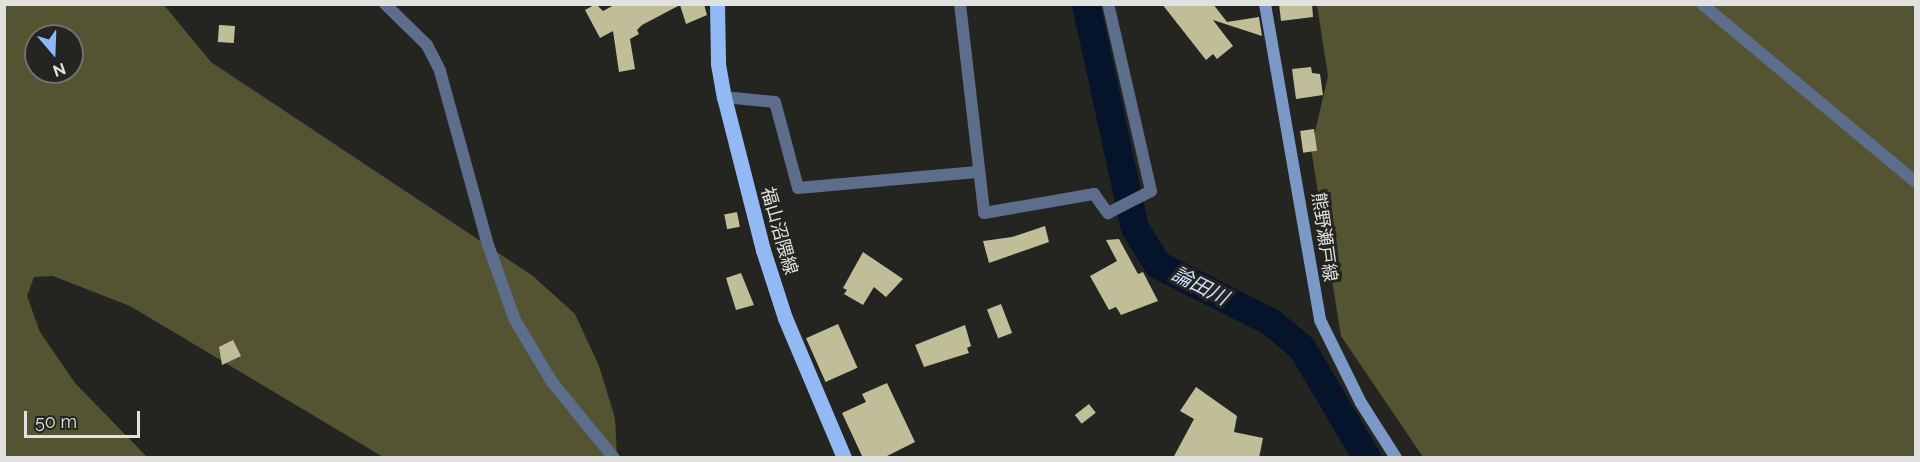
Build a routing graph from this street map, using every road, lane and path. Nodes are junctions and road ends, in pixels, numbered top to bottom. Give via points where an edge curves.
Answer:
1 (385, 4) edge
2 (717, 4) edge
3 (960, 4) edge
4 (1108, 4) edge
5 (1265, 4) edge
6 (1702, 4) edge
7 (724, 97) junction
8 (979, 172) junction
9 (1916, 182) edge
10 (614, 458) edge
11 (844, 458) edge
12 (1396, 458) edge

1 - 10 street via 427,45 440,72 487,242 515,321 552,382
2 - 7 main road, 福山沼隈線 via 718,64
3 - 8 street
4 - 8 street via 1151,192 1108,213 1094,194 984,213
5 - 12 main road, 熊野瀬戸線 via 1320,320 1361,403
6 - 9 street
7 - 8 street via 775,102 798,188
7 - 11 main road, 福山沼隈線 via 763,250 785,318

